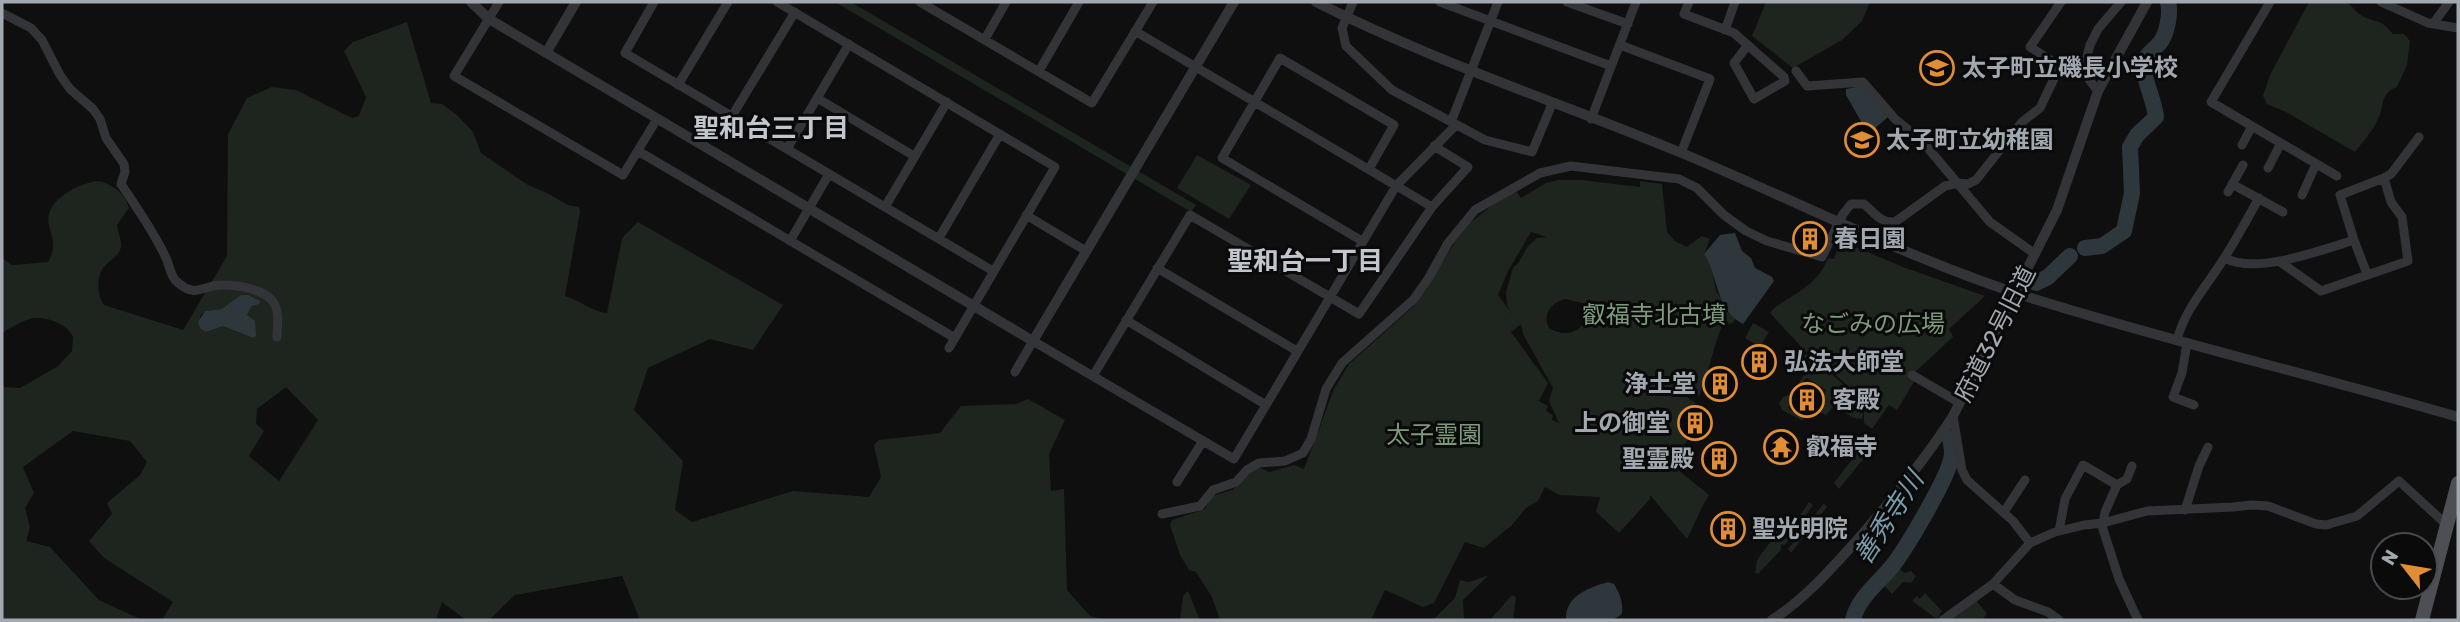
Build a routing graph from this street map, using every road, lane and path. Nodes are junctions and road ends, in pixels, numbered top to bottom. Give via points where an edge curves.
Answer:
1 (471, 2) edge
2 (499, 2) edge
3 (576, 2) edge
4 (654, 2) edge
5 (728, 2) edge
6 (778, 2) edge
7 (1006, 2) edge
8 (1079, 2) edge
9 (1153, 2) edge
10 (1234, 2) edge
11 (1316, 2) edge
12 (1353, 2) edge
13 (1440, 2) edge
14 (1498, 2) edge
15 (1567, 2) edge
16 (1636, 2) edge
17 (1689, 2) edge
18 (1735, 2) edge
19 (2061, 2) edge
20 (2121, 2) edge
21 (2147, 2) edge
22 (2270, 2) edge
23 (2381, 2) edge
24 (2449, 2) edge
25 (927, 3) edge
26 (794, 12) junction
27 (2, 13) edge
28 (1347, 17) junction
29 (489, 19) junction
30 (1490, 21) junction
31 (1628, 24) junction
32 (2433, 24) junction
33 (2458, 28) edge
34 (1725, 30) junction
35 (1135, 31) junction
36 (985, 39) junction
37 (849, 44) junction
38 (1620, 45) junction
39 (1748, 45) junction
40 (546, 53) junction
41 (1195, 66) junction
42 (1611, 66) junction
43 (2060, 66) junction
44 (1039, 71) junction
45 (1796, 71) dead end
46 (1471, 72) junction
47 (2083, 72) junction
48 (678, 85) junction
49 (2098, 91) junction
50 (817, 98) junction
51 (947, 102) junction
52 (1255, 102) junction
53 (1552, 104) junction
54 (732, 116) junction
55 (1591, 118) junction
56 (657, 119) junction
57 (1453, 124) junction
58 (2252, 126) junction
59 (1000, 134) junction
60 (2419, 137) dead end
61 (2281, 143) junction
62 (2242, 145) dead end
63 (1434, 146) junction
64 (787, 149) junction
65 (638, 151) junction
66 (1681, 153) junction
67 (915, 156) junction
68 (2316, 164) junction
69 (2243, 165) dead end
70 (2268, 168) dead end
71 (1368, 169) junction
72 (829, 174) junction
73 (2337, 176) dead end
74 (2384, 178) junction
75 (1958, 183) junction
76 (1396, 186) junction
77 (2302, 195) dead end
78 (2259, 198) junction
79 (885, 207) junction
80 (1432, 207) junction
81 (809, 210) junction
82 (2283, 212) dead end
83 (1026, 215) junction
84 (1838, 223) junction
85 (939, 238) junction
86 (1362, 240) junction
87 (2354, 240) junction
88 (790, 242) junction
89 (1086, 251) junction
90 (2035, 254) junction
91 (2225, 258) junction
92 (2279, 261) junction
93 (1157, 268) junction
94 (993, 271) junction
95 (2367, 274) junction
96 (2015, 292) junction
97 (1329, 297) junction
98 (974, 306) junction
99 (1126, 320) junction
100 (277, 337) dead end
101 (955, 338) junction
102 (1033, 341) junction
103 (2182, 342) junction
104 (949, 348) dead end
105 (1297, 351) junction
106 (1014, 372) dead end
107 (1093, 376) junction
108 (1912, 376) dead end
109 (1960, 403) junction
110 (1266, 405) junction
111 (2194, 405) dead end
112 (1953, 416) junction
113 (2458, 417) edge
114 (1203, 441) junction
115 (2208, 447) dead end
116 (1234, 459) junction
117 (2132, 466) dead end
118 (1247, 470) junction
119 (2025, 480) dead end
120 (1177, 482) dead end
121 (2458, 483) edge
122 (2117, 485) junction
123 (2185, 510) junction
124 (2004, 512) junction
125 (1163, 514) dead end
126 (2102, 523) junction
127 (2447, 525) junction
128 (2059, 531) junction
129 (2030, 544) junction
130 (1993, 584) junction
131 (1772, 620) edge
132 (1943, 620) edge
133 (2059, 620) edge
134 (2138, 620) edge
135 (2423, 620) edge

1 - 29 street
2 - 29 street
3 - 40 street
4 - 48 street via 625,53
5 - 48 street
6 - 26 street
7 - 36 street
8 - 44 street
9 - 35 street
10 - 41 street
11 - 28 street
12 - 28 street
13 - 30 street
14 - 30 street
15 - 31 street
16 - 31 street
17 - 34 street via 1684,14
18 - 34 street
19 - 43 street via 2030,47
20 - 47 street via 2098,29
21 - 49 street, 府道32号旧道
22 - 58 street via 2211,102
23 - 32 street
24 - 32 street
25 - 36 street
26 - 37 street
26 - 54 street
27 - 100 street via 31,28 70,89 100,119 106,138 124,164 121,184 150,227 173,278 196,292 220,285 267,295 275,303
28 - 46 street
28 - 57 street via 1342,28 1346,46 1392,90
29 - 40 street
29 - 65 street via 454,76 623,175
30 - 42 street
30 - 46 street
31 - 38 street
32 - 33 street
34 - 39 street
35 - 41 street
35 - 44 street via 1092,103
36 - 44 street
37 - 50 street
37 - 51 street
38 - 42 street
38 - 66 street via 1710,79
39 - 39 street via 1785,81 1754,99 1734,63
40 - 56 street
41 - 52 street
41 - 89 street
42 - 55 street
43 - 47 street
43 - 75 street via 2040,108 2022,122 1976,180
45 - 75 street via 1812,87 1863,82
46 - 53 street
46 - 57 street
47 - 49 street
48 - 54 street
49 - 90 street, 府道32号旧道 via 2057,210
50 - 64 street
50 - 67 street
51 - 59 street
51 - 67 street
52 - 71 street
52 - 71 street via 1280,58 1394,125
52 - 86 street via 1222,158
53 - 55 street
53 - 57 street via 1532,152 1485,140
54 - 64 street
55 - 66 street
56 - 65 street
56 - 81 street
57 - 63 street
58 - 61 street
58 - 62 street
59 - 83 street via 1055,167
59 - 85 street
60 - 74 street
61 - 68 street
61 - 70 street
63 - 76 street
63 - 80 street via 1468,167
64 - 72 street
65 - 88 street
66 - 84 street
67 - 79 street
68 - 73 street
68 - 77 street
69 - 78 street via 2230,188
71 - 76 street
72 - 79 street
72 - 81 street
74 - 87 street via 2340,195
74 - 95 street via 2391,202 2402,217 2408,261
75 - 84 street via 1945,186 1899,221 1881,220 1868,206 1857,203 1846,208
75 - 90 street via 1990,222
76 - 80 street
76 - 86 street
78 - 82 street
78 - 91 street
79 - 85 street
80 - 97 street via 1359,314
81 - 88 street
81 - 98 street
83 - 89 street
83 - 94 street
84 - 96 street
84 - 118 street via 1822,257 1746,231 1697,188 1679,179 1571,166 1539,173 1475,210 1448,243 1413,300 1342,363 1326,389 1303,453
85 - 94 street
86 - 97 street
87 - 92 street
87 - 95 street
88 - 101 street
89 - 102 street
90 - 96 street, 府道32号旧道
91 - 92 street via 2235,263
91 - 103 street via 2182,322
92 - 95 street via 2321,291
93 - 97 street via 1190,215
93 - 99 street
93 - 105 street
94 - 98 street
96 - 103 street
96 - 109 street, 府道32号旧道
97 - 105 street
98 - 101 street
98 - 102 street
99 - 107 street
99 - 110 street
101 - 104 street
102 - 106 street
102 - 107 street
103 - 111 street via 2182,373 2173,397
103 - 113 street
105 - 110 street
107 - 114 street
108 - 109 street
109 - 112 street, 府道32号旧道
110 - 116 street
112 - 124 street via 1962,470
112 - 131 street, 府道32号旧道 via 1915,472 1838,561 1808,593
114 - 116 street
114 - 120 street
115 - 123 street
116 - 118 street
117 - 122 street via 2127,479
118 - 125 street via 1236,482 1213,490 1200,506
119 - 124 street
121 - 127 main road
122 - 126 street
122 - 128 street via 2083,466 2065,499
123 - 126 street via 2147,510
123 - 127 street via 2268,506 2326,525 2357,516 2399,481
124 - 129 street
126 - 128 street
126 - 134 street via 2116,572
127 - 135 main road
128 - 129 street
129 - 130 street
130 - 132 street
130 - 133 street via 2016,601

